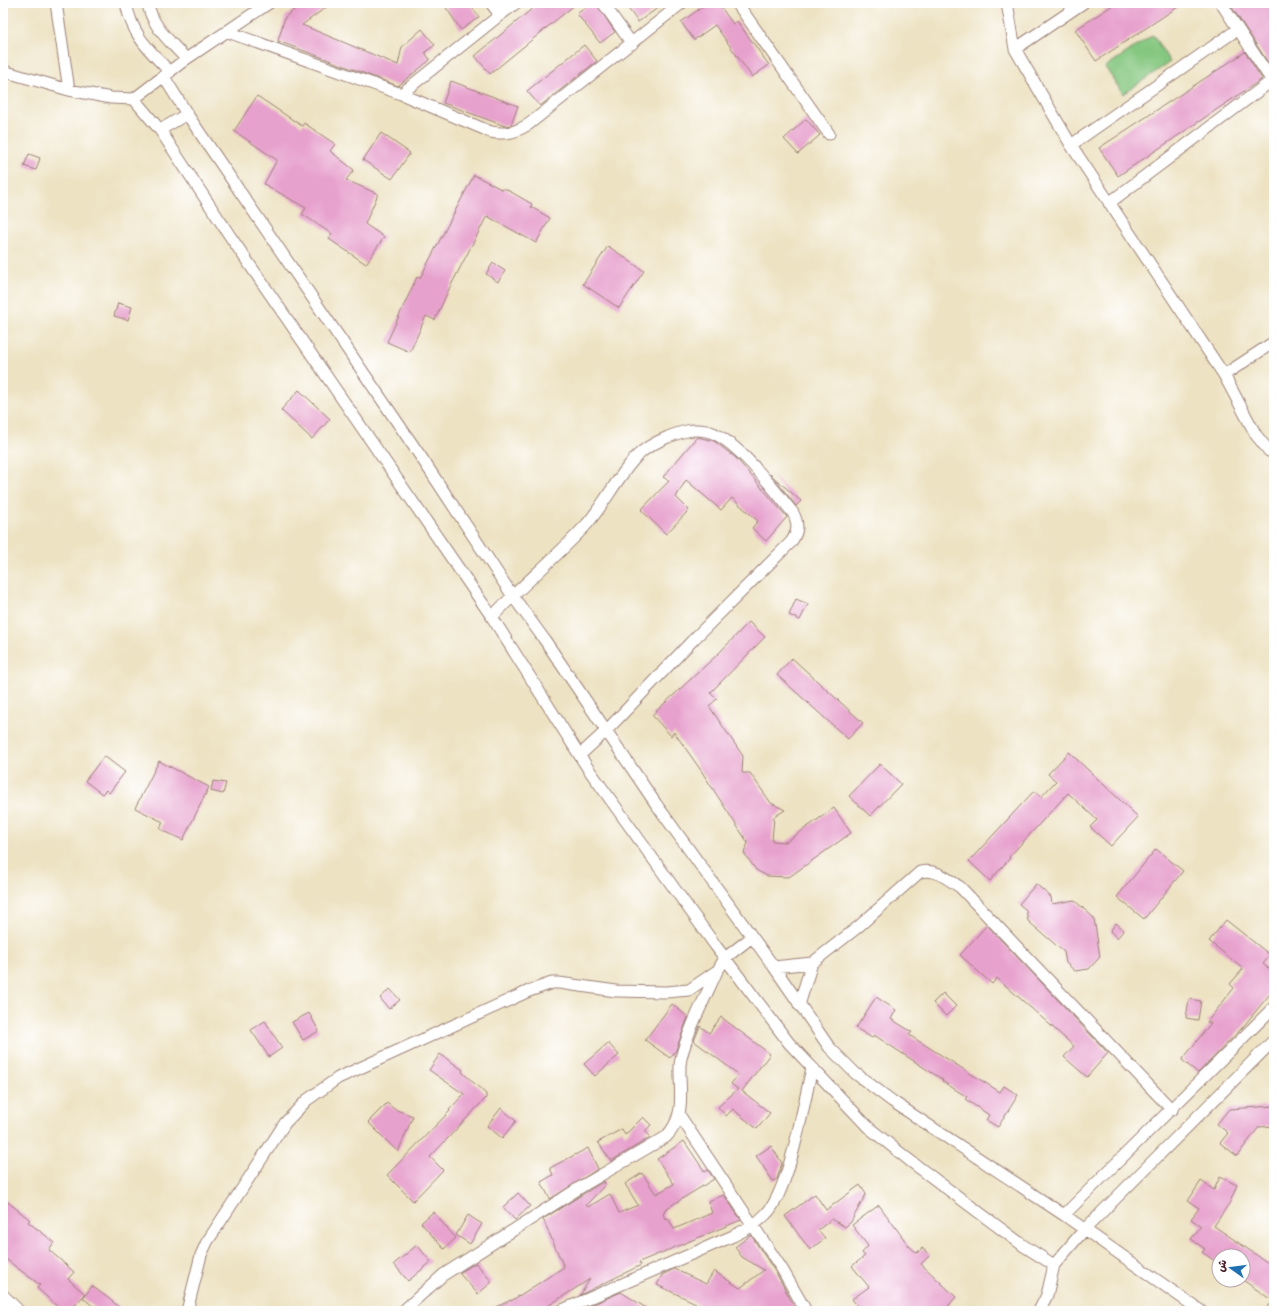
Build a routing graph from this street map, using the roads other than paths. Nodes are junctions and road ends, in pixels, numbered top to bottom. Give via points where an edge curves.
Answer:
1 (56, 3) edge
2 (126, 3) edge
3 (148, 3) edge
4 (269, 3) edge
5 (491, 3) edge
6 (516, 3) edge
7 (603, 3) edge
8 (682, 3) edge
9 (737, 3) edge
10 (1007, 3) edge
11 (1083, 3) edge
12 (1221, 3) edge
13 (500, 15) junction
14 (1238, 29) junction
15 (228, 32) junction
16 (632, 44) junction
17 (1015, 48) junction
18 (186, 59) junction
19 (3, 71) edge
20 (167, 75) junction
21 (1273, 80) edge
22 (69, 90) junction
23 (400, 94) junction
24 (134, 99) junction
25 (187, 114) junction
26 (160, 130) junction
27 (829, 134) dead end
28 (1071, 146) junction
29 (1109, 203) junction
30 (1274, 342) edge
31 (1224, 375) junction
32 (1274, 453) edge
33 (512, 595) junction
34 (492, 617) junction
35 (606, 731) junction
36 (580, 755) junction
37 (752, 937) junction
38 (725, 958) junction
39 (812, 963) junction
40 (774, 967) junction
41 (718, 970) junction
42 (799, 1005) junction
43 (1274, 1007) edge
44 (1274, 1040) edge
45 (812, 1068) junction
46 (1172, 1110) junction
47 (680, 1116) junction
48 (1064, 1215) junction
49 (752, 1226) junction
50 (1084, 1230) junction
51 (1054, 1265) junction
52 (3, 1295) edge
53 (19, 1311) edge
54 (187, 1311) edge
55 (403, 1311) edge
56 (560, 1311) edge
57 (806, 1311) edge
58 (1039, 1311) edge
59 (1201, 1311) edge

1 - 22 street
2 - 20 street via 129,19 142,43
3 - 18 street via 159,29
4 - 15 street
5 - 13 street
6 - 13 street
7 - 16 street
8 - 16 street
9 - 27 street
10 - 17 street
11 - 17 street
12 - 14 street
13 - 23 street
14 - 21 street
14 - 28 street
15 - 18 street
15 - 23 street
16 - 23 street via 517,132 491,132
17 - 28 street
18 - 20 street
19 - 22 street
20 - 24 street
20 - 25 street
21 - 29 street
22 - 24 street via 111,98
24 - 26 street
25 - 26 street
25 - 33 street via 426,464
26 - 34 street
28 - 29 street
29 - 31 street
30 - 31 street
31 - 32 street via 1256,435 1269,451
33 - 34 street
33 - 35 street
33 - 35 street via 548,564 587,524 637,456 649,445 679,432 707,431 721,437 758,469 793,513 797,528 791,542
34 - 36 street
35 - 36 street
35 - 37 street
36 - 38 street
37 - 38 street
37 - 40 street
38 - 41 street
38 - 45 street via 789,1044
39 - 40 street
39 - 42 street
39 - 46 street via 858,927 920,872 935,871 960,887
40 - 42 street
41 - 47 street via 682,1054
41 - 54 street via 689,990 666,992 616,991 552,983 529,991 338,1078 307,1100 285,1123 230,1204 201,1255
42 - 48 street via 829,1047 855,1073 892,1101
43 - 46 street
44 - 50 street
45 - 49 street via 788,1170 776,1201 768,1213
45 - 51 street via 868,1127 903,1156 1024,1246
46 - 48 street
47 - 49 street
47 - 55 street via 666,1137 584,1185 443,1275
48 - 50 street
49 - 56 street via 687,1257
49 - 57 street via 782,1269
50 - 51 street
50 - 59 street
51 - 58 street via 1047,1295
52 - 53 street

